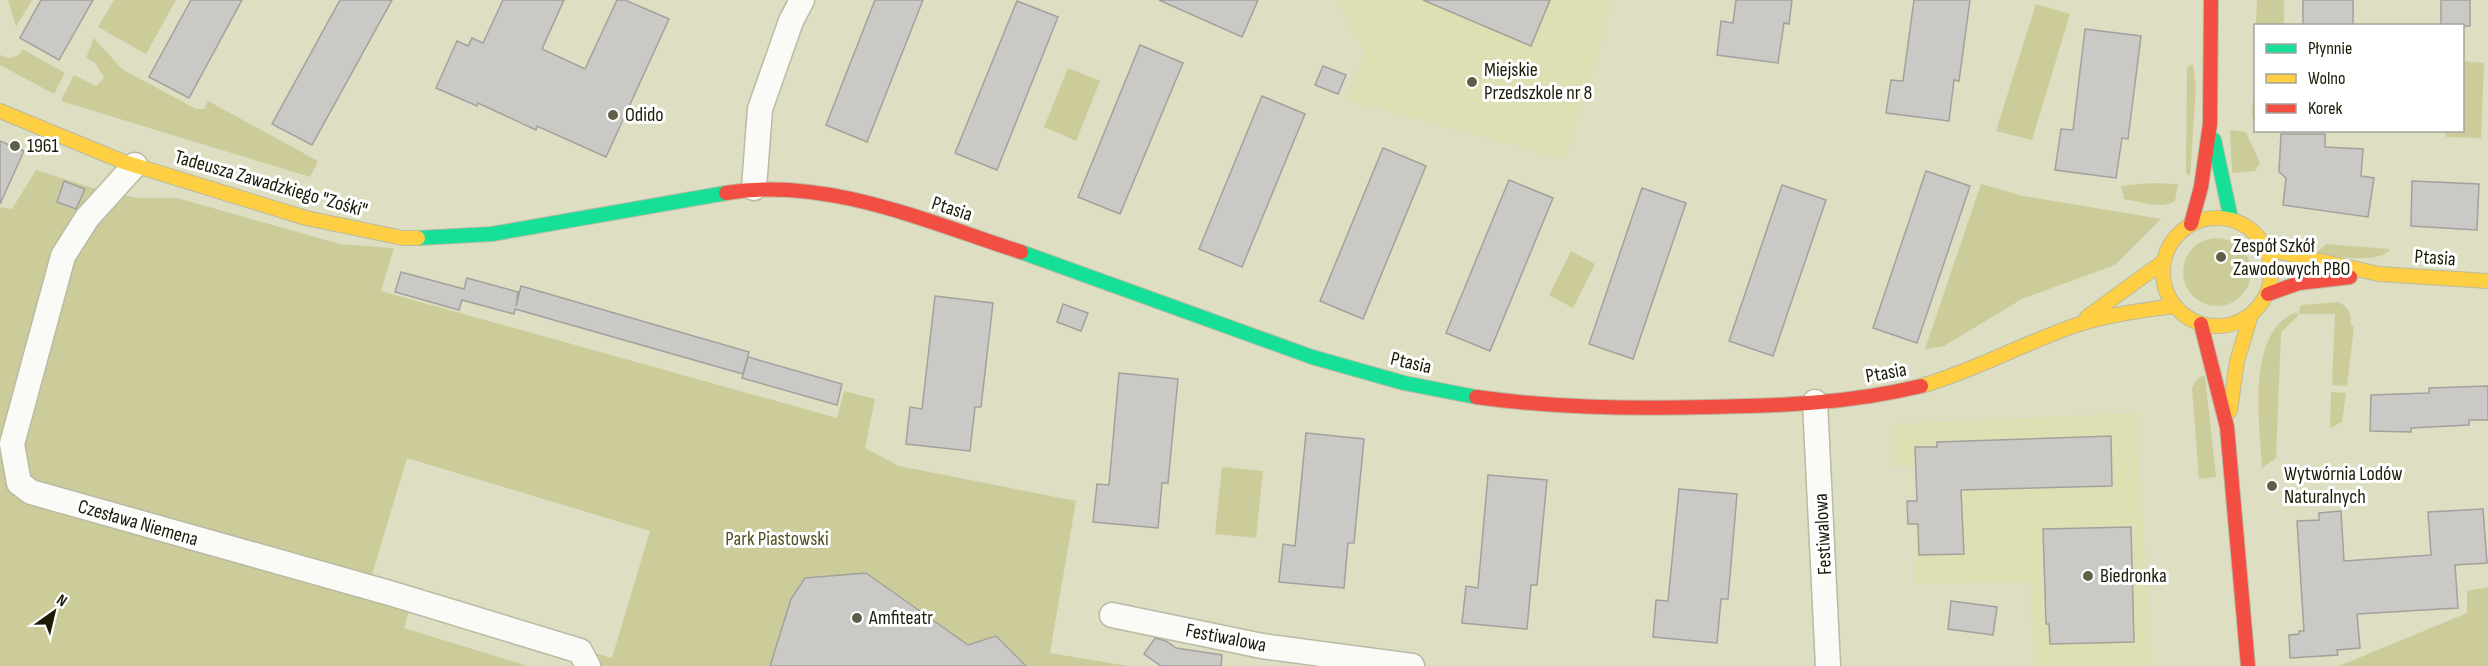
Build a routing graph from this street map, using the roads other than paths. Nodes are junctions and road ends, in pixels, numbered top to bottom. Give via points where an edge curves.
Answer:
1 (802, 0) edge
2 (2211, 0) edge
3 (0, 111) edge
4 (2210, 124) junction
5 (135, 165) junction
6 (754, 188) junction
7 (2231, 219) junction
8 (2191, 224) junction
9 (2267, 249) junction
10 (2163, 262) junction
11 (2379, 274) junction
12 (2488, 281) edge
13 (2268, 294) junction
14 (2174, 306) junction
15 (2251, 315) junction
16 (2201, 324) junction
17 (2074, 326) junction
18 (1815, 402) junction
19 (2227, 428) junction
20 (1112, 615) dead end
21 (588, 666) edge
22 (1412, 666) edge
23 (1828, 666) edge
24 (2248, 666) edge

1 - 6 street via 760,109
2 - 4 street
3 - 5 street, Tadeusza Zawadzkiego "Zośki"
4 - 7 street
4 - 8 street
5 - 6 street, Tadeusza Zawadzkiego "Zośki" via 306,218 403,238 492,234
5 - 21 street, Czesława Niemena via 87,218 63,256 12,444 19,483 30,492 580,651
6 - 18 street, Ptasia via 827,193 909,216 1116,285 1289,350 1367,373 1477,397 1623,410
7 - 8 street via 2209,218
7 - 9 street via 2251,228
8 - 10 street via 2172,241
9 - 11 street, Ptasia
9 - 13 street via 2272,270
10 - 14 street via 2164,287
10 - 17 street, Ptasia
11 - 12 street, Ptasia
11 - 13 street, Ptasia via 2299,283
13 - 15 street
14 - 16 street
14 - 17 street, Ptasia
15 - 16 street via 2236,324
15 - 19 street via 2237,361
16 - 19 street
17 - 18 street, Ptasia via 1923,386
18 - 23 street, Festiwalowa
19 - 24 street
20 - 22 street, Festiwalowa via 1262,646

